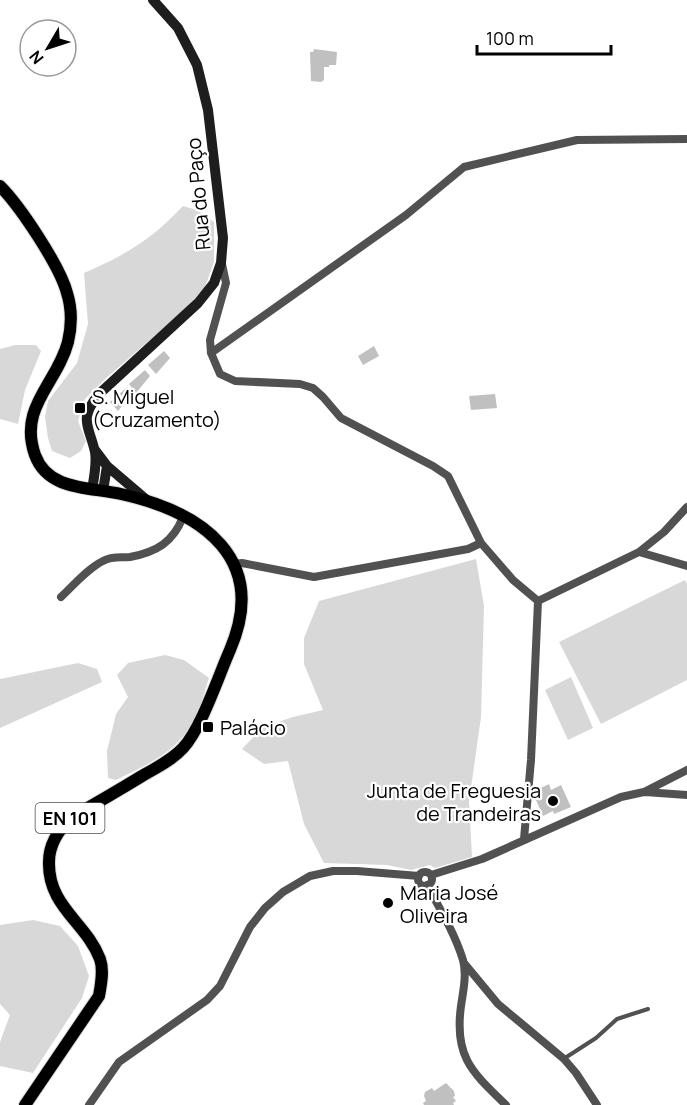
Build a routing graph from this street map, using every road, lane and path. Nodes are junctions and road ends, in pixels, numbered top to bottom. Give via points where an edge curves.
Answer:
1 (153, 0) edge
2 (687, 139) edge
3 (0, 186) edge
4 (221, 262) junction
5 (211, 353) junction
6 (94, 450) junction
7 (107, 466) junction
8 (98, 490) junction
9 (148, 501) junction
10 (687, 507) edge
11 (183, 517) junction
12 (481, 543) junction
13 (639, 552) junction
14 (234, 564) junction
15 (687, 566) edge
16 (61, 597) dead end
17 (538, 601) junction
18 (687, 770) edge
19 (644, 792) junction
20 (687, 795) edge
21 (524, 839) junction
22 (431, 875) junction
23 (419, 876) junction
24 (427, 885) junction
25 (463, 962) junction
26 (648, 1009) dead end
27 (564, 1059) junction
28 (25, 1105) edge
29 (89, 1105) edge
30 (506, 1105) edge
31 (597, 1105) edge

1 - 4 street, Rua do Paço via 178,28 197,65 208,110 223,238
2 - 5 street via 577,140 464,167 406,216
3 - 8 main road, EN 101 via 51,260 67,290 71,314 64,352 33,410 31,443 37,459 50,475 60,482
4 - 5 street via 226,283 210,340
4 - 6 street, Rua do Paço via 214,283 198,303 90,405 86,421
5 - 12 street via 220,374 235,381 313,388 340,418 448,476
6 - 7 street
6 - 8 street, Rua do Paço
7 - 8 street via 106,480
7 - 9 street
8 - 9 main road, EN 101
9 - 11 main road, EN 101
10 - 13 street
11 - 14 main road, EN 101 via 216,538
11 - 16 street via 170,540 141,554 101,561
12 - 14 street via 468,549 314,577
12 - 17 street via 513,580
13 - 15 street
13 - 17 street
14 - 28 main road, EN 101 via 241,585 242,609 236,634 195,731 166,762 72,817 54,840 48,878 57,898 94,948 101,962 101,980 99,996
17 - 21 street
18 - 19 street
19 - 20 street
19 - 21 street via 621,797
21 - 22 street via 482,859
22 - 23 street via 424,872
22 - 24 street
23 - 24 street via 420,883
23 - 29 street via 333,871 310,876 283,892 250,927 220,986 207,1000 119,1062
24 - 25 street
25 - 27 street via 498,1004
25 - 30 street via 460,1041 476,1076
26 - 27 lane via 616,1019
27 - 31 street

